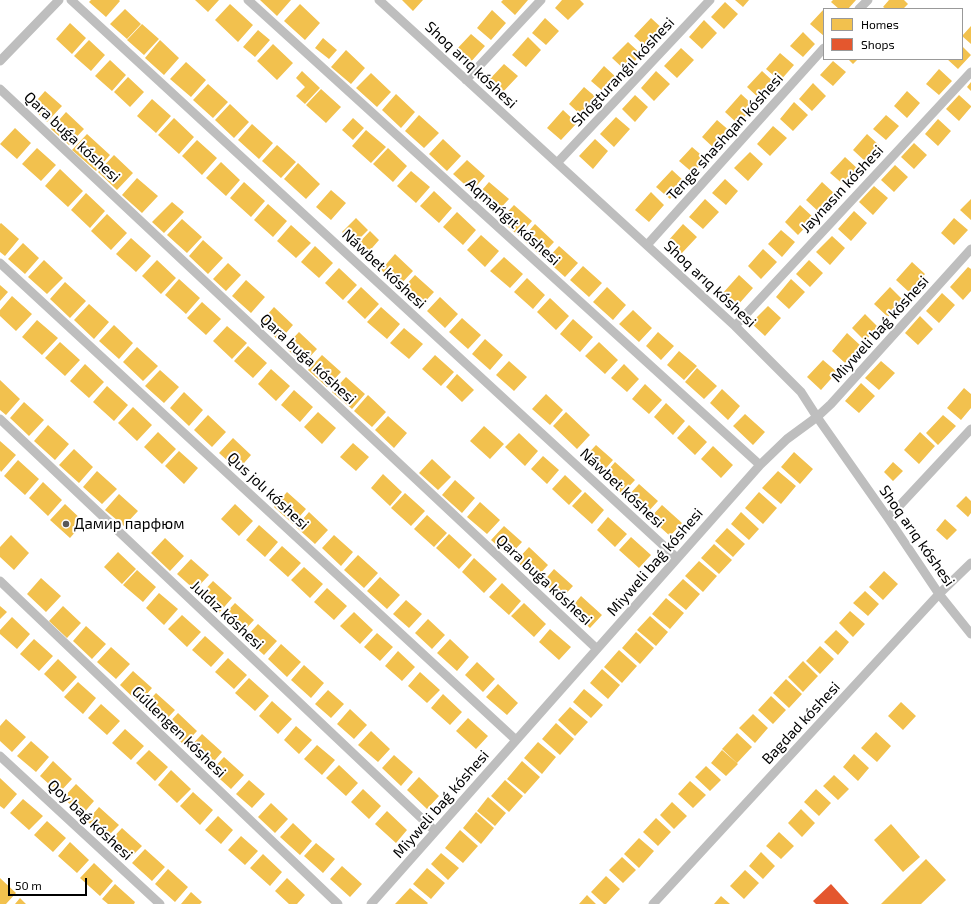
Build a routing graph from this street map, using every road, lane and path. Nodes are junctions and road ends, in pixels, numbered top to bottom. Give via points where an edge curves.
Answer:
1 (59, 0) edge
2 (71, 0) edge
3 (248, 0) edge
4 (380, 0) edge
5 (541, 0) edge
6 (710, 0) edge
7 (868, 0) edge
8 (861, 8) edge
9 (823, 49) edge
10 (0, 61) edge
11 (971, 72) edge
12 (466, 80) junction
13 (0, 89) edge
14 (557, 163) junction
15 (647, 245) junction
16 (971, 249) edge
17 (0, 263) edge
18 (735, 326) junction
19 (817, 418) junction
20 (0, 419) edge
21 (971, 429) edge
22 (760, 465) junction
23 (888, 518) junction
24 (677, 558) junction
25 (971, 563) edge
26 (0, 581) edge
27 (939, 594) junction
28 (971, 634) edge
29 (597, 649) junction
30 (516, 740) junction
31 (0, 756) edge
32 (435, 831) junction
33 (160, 904) edge
34 (338, 904) edge
35 (371, 904) edge
36 (653, 904) edge

1 - 10 street
2 - 24 street, Náwbet kóshesi
3 - 22 street, Aqmańǵıt kóshesi
4 - 12 street, Shoq arıq kóshesi
5 - 12 street
6 - 14 street, Shógturanǵıl kóshesi
7 - 8 street
9 - 15 street, Tenge shashqan kóshesi
11 - 18 street, Jaynasın kóshesi
12 - 14 street, Shoq arıq kóshesi
13 - 29 street, Qara buǵa kóshesi
14 - 15 street, Shoq arıq kóshesi
15 - 18 street, Shoq arıq kóshesi
16 - 19 street, Miyweli baǵ kóshesi
17 - 30 street, Qus jolı kóshesi
18 - 19 street, Shoq arıq kóshesi via 801,392
19 - 22 street, Miyweli baǵ kóshesi via 787,439
19 - 23 street, Shoq arıq kóshesi
20 - 32 street, Juldız kóshesi
21 - 23 street
22 - 24 street, Miyweli baǵ kóshesi
23 - 27 street, Shoq arıq kóshesi
24 - 29 street, Miyweli baǵ kóshesi
25 - 27 street, Bagdad kóshesi
26 - 34 street, Gúllengen kóshesi
27 - 28 street, Shoq arıq kóshesi
27 - 36 street, Bagdad kóshesi
29 - 30 street, Miyweli baǵ kóshesi
30 - 32 street, Miyweli baǵ kóshesi
31 - 33 street, Qoy baǵ kóshesi
32 - 35 street, Miyweli baǵ kóshesi

